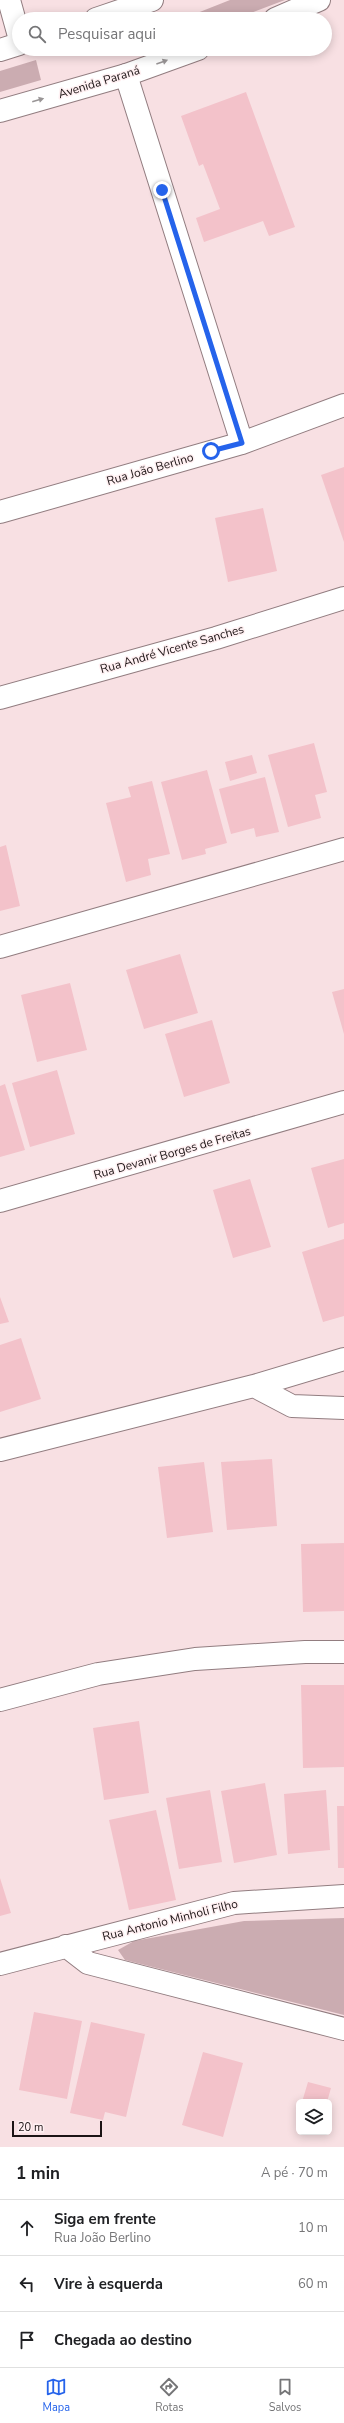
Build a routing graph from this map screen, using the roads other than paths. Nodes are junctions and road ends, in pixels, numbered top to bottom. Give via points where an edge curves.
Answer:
1 (9, 0) edge
2 (152, 0) edge
3 (319, 0) edge
4 (12, 12) edge
5 (117, 12) edge
6 (291, 12) edge
7 (12, 46) edge
8 (0, 50) edge
9 (179, 56) edge
10 (126, 75) junction
11 (0, 111) edge
12 (344, 405) edge
13 (242, 443) junction
14 (0, 512) edge
15 (344, 598) edge
16 (0, 698) edge
17 (344, 849) edge
18 (0, 947) edge
19 (344, 1102) edge
20 (0, 1201) edge
21 (344, 1359) edge
22 (254, 1386) junction
23 (344, 1408) edge
24 (0, 1450) edge
25 (344, 1652) edge
26 (0, 1700) edge
27 (344, 1896) edge
28 (66, 1946) junction
29 (0, 1964) edge
30 (344, 2029) edge

1 - 4 street
2 - 5 street
3 - 6 street
7 - 8 street
10 -> 9 street, Avenida Paraná
11 -> 10 street, Avenida Paraná
10 - 13 street
12 - 13 street, Rua João Berlino
13 - 14 street, Rua João Berlino
15 - 16 street, Rua André Vicente Sanches via 216,638
17 - 18 street
19 - 20 street, Rua Devanir Borges de Freitas
21 - 22 street
22 - 23 street via 292,1406
22 - 24 street
25 - 26 street via 305,1652 195,1660 98,1674
27 - 28 street, Rua Antonio Minholi Filho via 234,1903
28 - 29 street, Rua Antonio Minholi Filho
28 - 30 street via 88,1963

